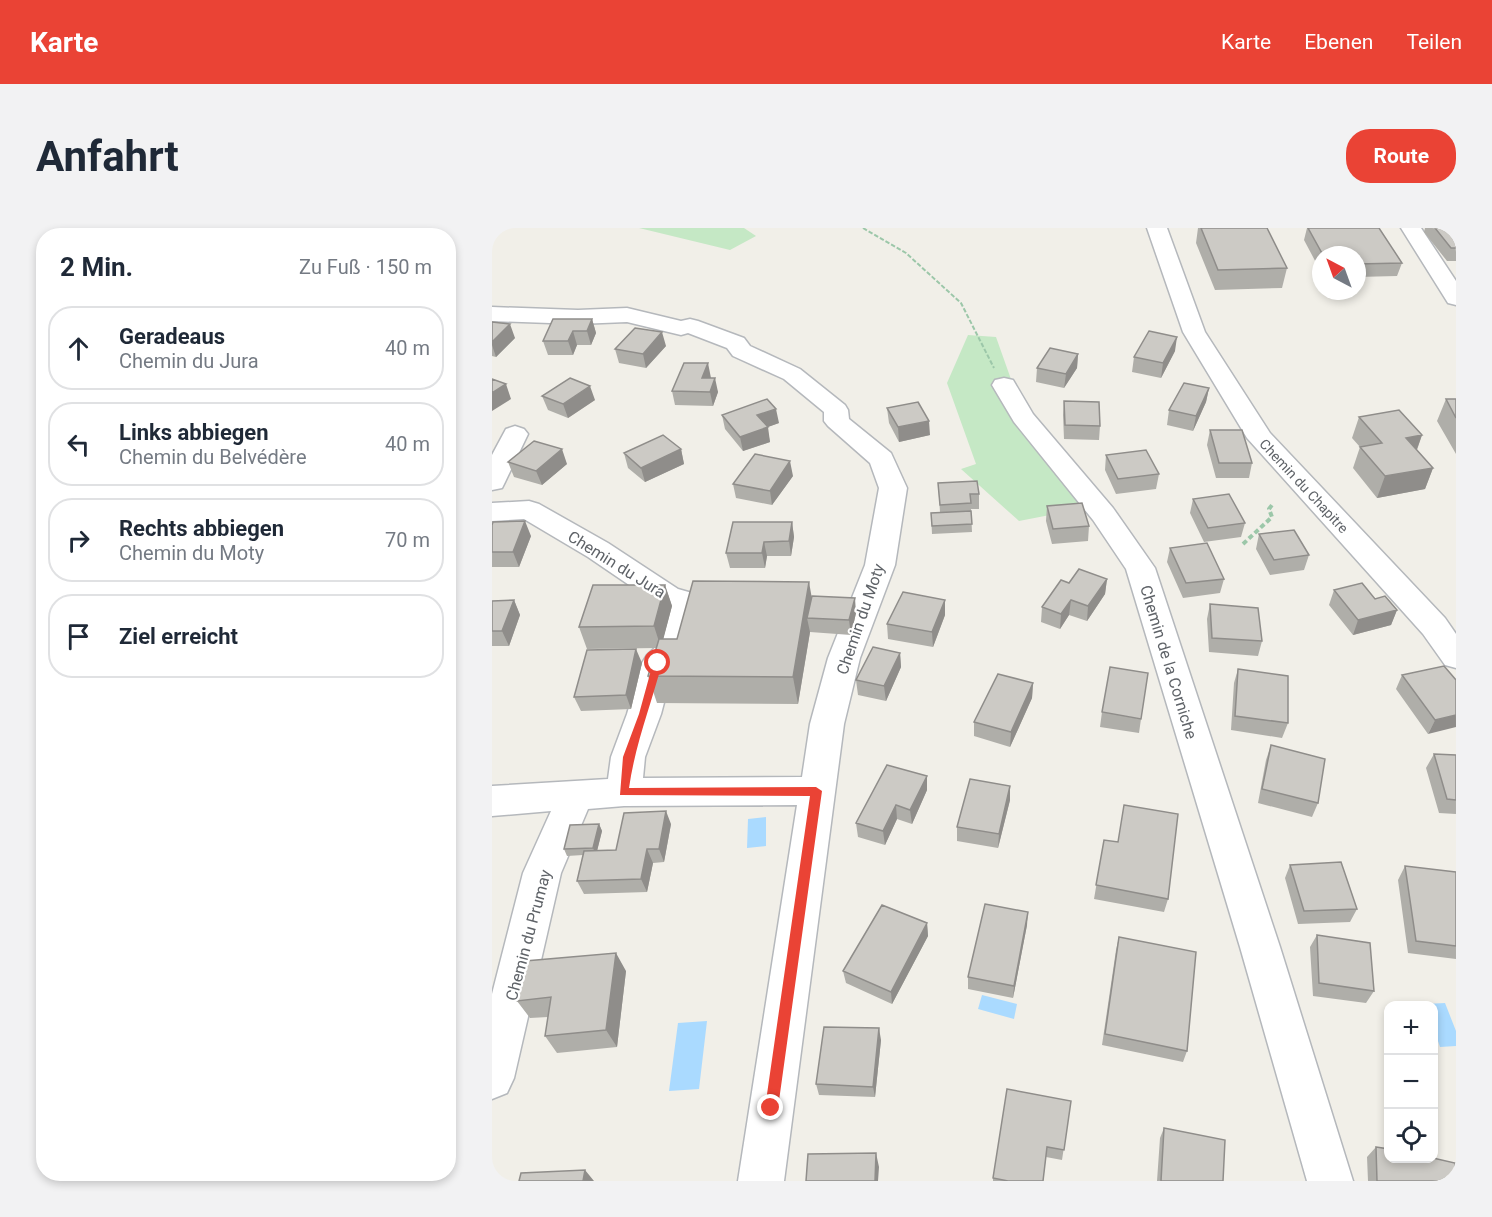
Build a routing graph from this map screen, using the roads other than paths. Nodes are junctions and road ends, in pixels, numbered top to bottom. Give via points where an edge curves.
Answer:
1 (1157, 228) edge
2 (1412, 228) edge
3 (1456, 298) edge
4 (492, 314) edge
5 (1004, 385) road end
6 (515, 434) dead end
7 (492, 482) edge
8 (492, 512) edge
9 (1456, 657) edge
10 (816, 791) junction
11 (624, 792) junction
12 (576, 795) junction
13 (492, 801) edge
14 (492, 1078) edge
15 (761, 1181) edge
16 (1330, 1181) edge

1 - 9 street, Chemin du Chapitre via 1194,332 1260,438 1434,626
2 - 3 street
4 - 10 street, Chemin du Moty via 627,315 690,327 736,343 741,351 792,374 836,410 837,421 882,459 893,488 882,557 844,658 826,724
5 - 16 street, Chemin de la Corniche via 1023,417 1103,514 1140,568
6 - 7 street
8 - 11 street, Chemin du Jura via 528,510 668,597 688,602 674,649 658,663 628,757
10 - 11 street
10 - 15 street, Chemin du Moty
11 - 12 street
12 - 13 street
12 - 14 street, Chemin du Prumay via 542,873

